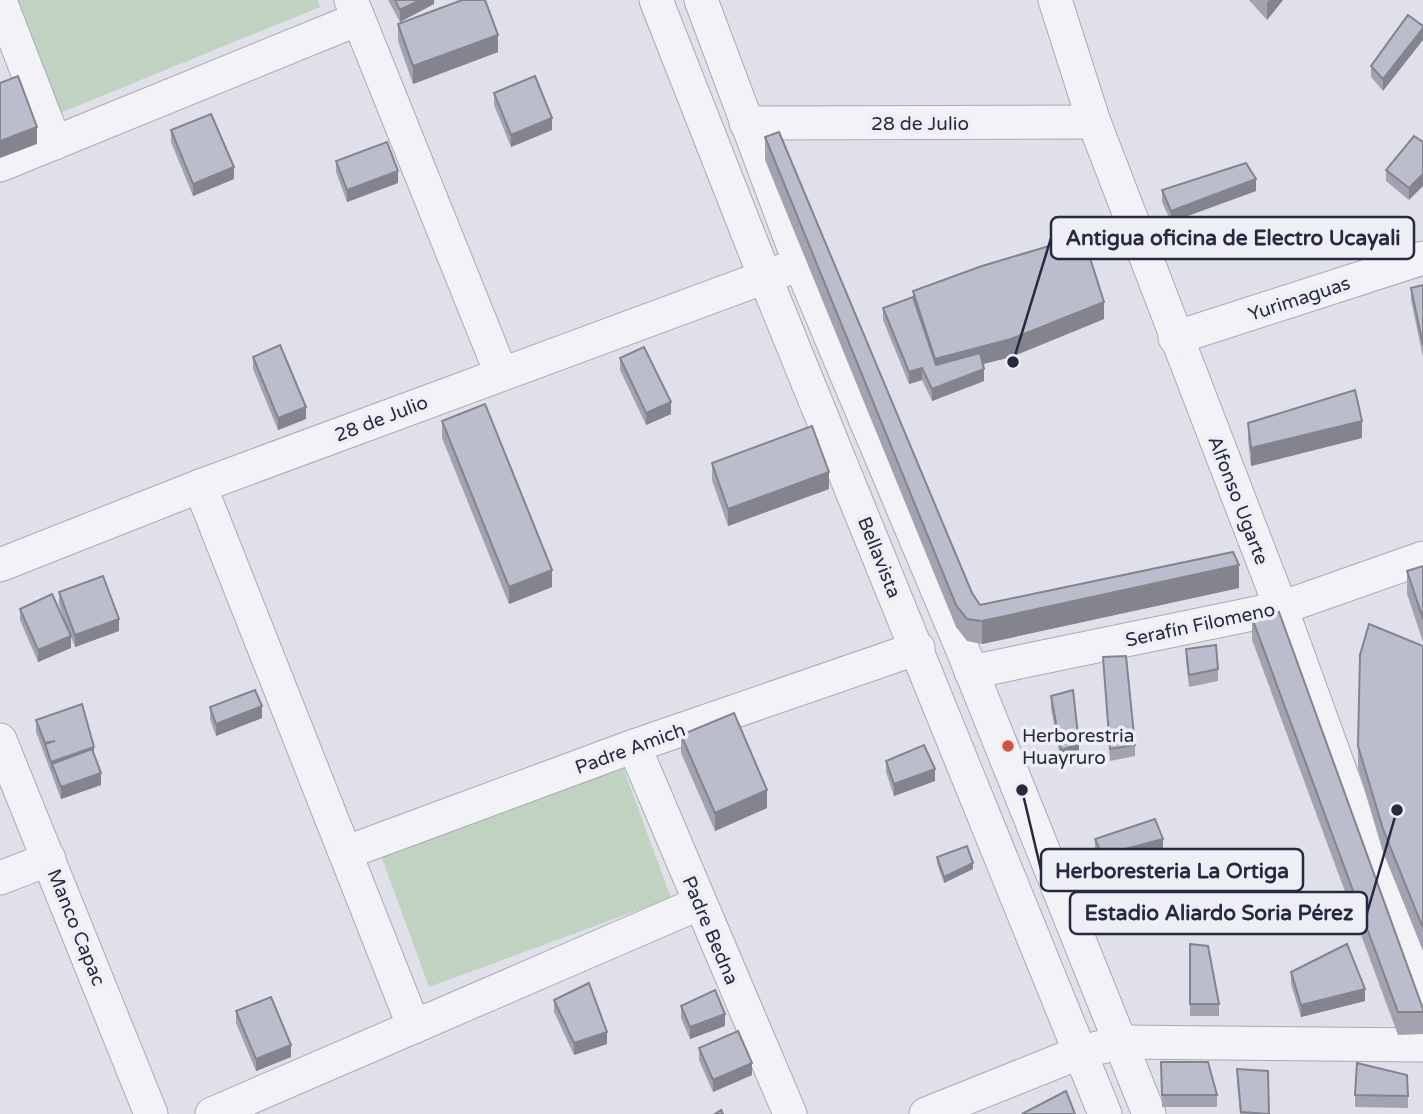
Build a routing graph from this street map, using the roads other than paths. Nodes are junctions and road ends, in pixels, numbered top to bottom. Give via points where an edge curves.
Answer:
1 (656, 0) edge
2 (701, 0) edge
3 (1055, 0) edge
4 (0, 1) edge
5 (354, 10) edge
6 (1094, 122) junction
7 (746, 123) junction
8 (55, 143) junction
9 (0, 165) edge
10 (1423, 258) edge
11 (800, 264) junction
12 (765, 277) junction
13 (1175, 338) junction
14 (501, 373) junction
15 (201, 486) junction
16 (1423, 558) edge
17 (0, 565) edge
18 (1281, 608) junction
19 (918, 648) junction
20 (971, 672) junction
21 (0, 740) edge
22 (634, 746) junction
23 (345, 853) junction
24 (49, 859) junction
25 (0, 878) edge
26 (699, 903) junction
27 (1423, 1000) edge
28 (414, 1027) junction
29 (1122, 1042) junction
30 (1423, 1045) edge
31 (1081, 1052) junction
32 (151, 1114) edge
33 (212, 1114) edge
34 (790, 1114) edge
35 (926, 1114) edge
36 (1105, 1114) edge
37 (1149, 1114) edge

1 - 12 street, Bellavista
2 - 7 street, Bellavista
3 - 6 street, Alfonso Ugarte
4 - 8 street
5 - 8 street
5 - 14 street
6 - 7 street, 28 de Julio
6 - 13 street, Alfonso Ugarte
7 - 11 street, Bellavista
8 - 9 street
10 - 13 street, Yurimaguas
11 - 12 street, 28 de Julio
11 - 20 street, Bellavista
12 - 14 street, 28 de Julio
12 - 19 street, Bellavista
13 - 18 street, Alfonso Ugarte
14 - 15 street, 28 de Julio
15 - 17 street, 28 de Julio
15 - 23 street
16 - 18 street, Serafín Filomeno
18 - 20 street, Serafín Filomeno
18 - 27 street, Alfonso Ugarte
19 - 22 street, Padre Amich
19 - 31 street, Bellavista
20 - 29 street, Bellavista
21 - 24 street, Manco Capac
22 - 23 street, Padre Amich
22 - 26 street, Padre Bedna
23 - 28 street
24 - 25 street
24 - 32 street, Manco Capac
26 - 28 street
26 - 34 street, Padre Bedna
28 - 33 street
29 - 30 street
29 - 31 street
29 - 37 street, Bellavista
31 - 35 street
31 - 36 street, Bellavista

